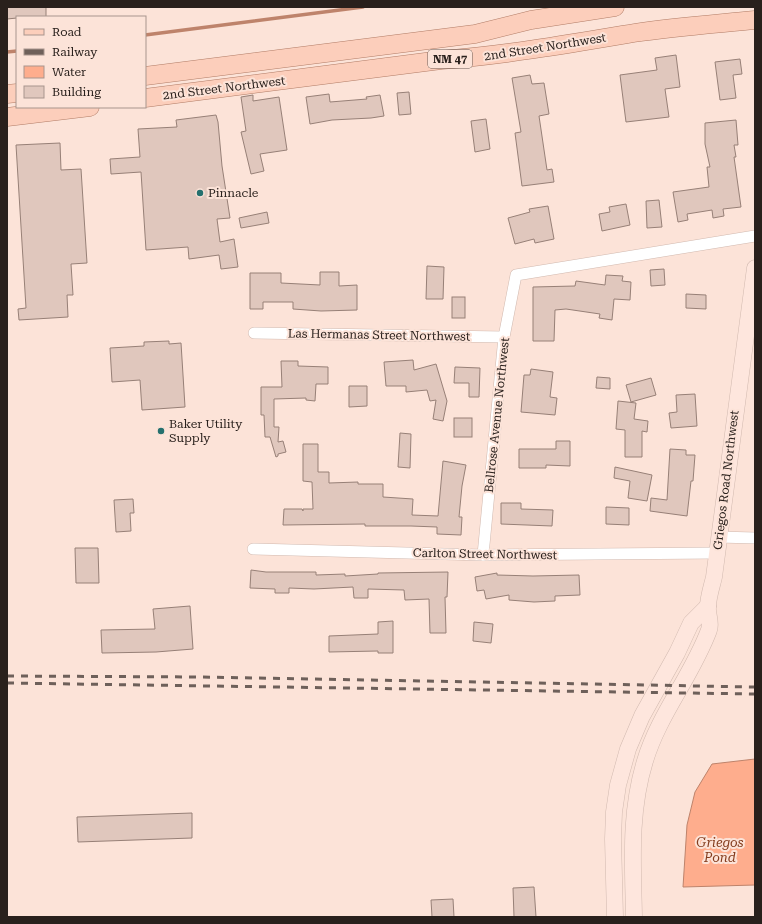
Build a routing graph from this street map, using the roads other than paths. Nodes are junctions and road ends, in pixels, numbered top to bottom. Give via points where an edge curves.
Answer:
1 (615, 7) edge
2 (755, 20) edge
3 (146, 76) edge
4 (146, 98) edge
5 (82, 108) edge
6 (7, 117) edge
7 (755, 236) edge
8 (755, 268) edge
9 (254, 333) dead end
10 (504, 338) junction
11 (718, 537) junction
12 (755, 538) edge
13 (253, 549) dead end
14 (717, 553) junction
15 (483, 555) junction
16 (708, 606) junction
17 (614, 917) edge
18 (634, 917) edge

1 - 3 main road, 2nd Street Northwest / NM 47 via 531,20 475,34
2 - 4 main road, 2nd Street Northwest / NM 47 via 635,33 537,50
5 - 6 main road
7 - 10 street, Bellrose Avenue Northwest via 516,275
8 - 11 main road, Griegos Road Northwest
9 - 10 street, Las Hermanas Street Northwest
10 - 15 street, Bellrose Avenue Northwest
11 - 12 street
11 - 14 main road, Griegos Road Northwest
13 - 15 street, Carlton Street Northwest
14 - 15 street, Carlton Street Northwest
14 - 16 main road, Griegos Road Northwest
16 - 17 main road via 691,623 642,716 628,749 614,812
16 - 18 main road, Griegos Road Northwest via 710,628 697,658 655,735 645,760 633,813

